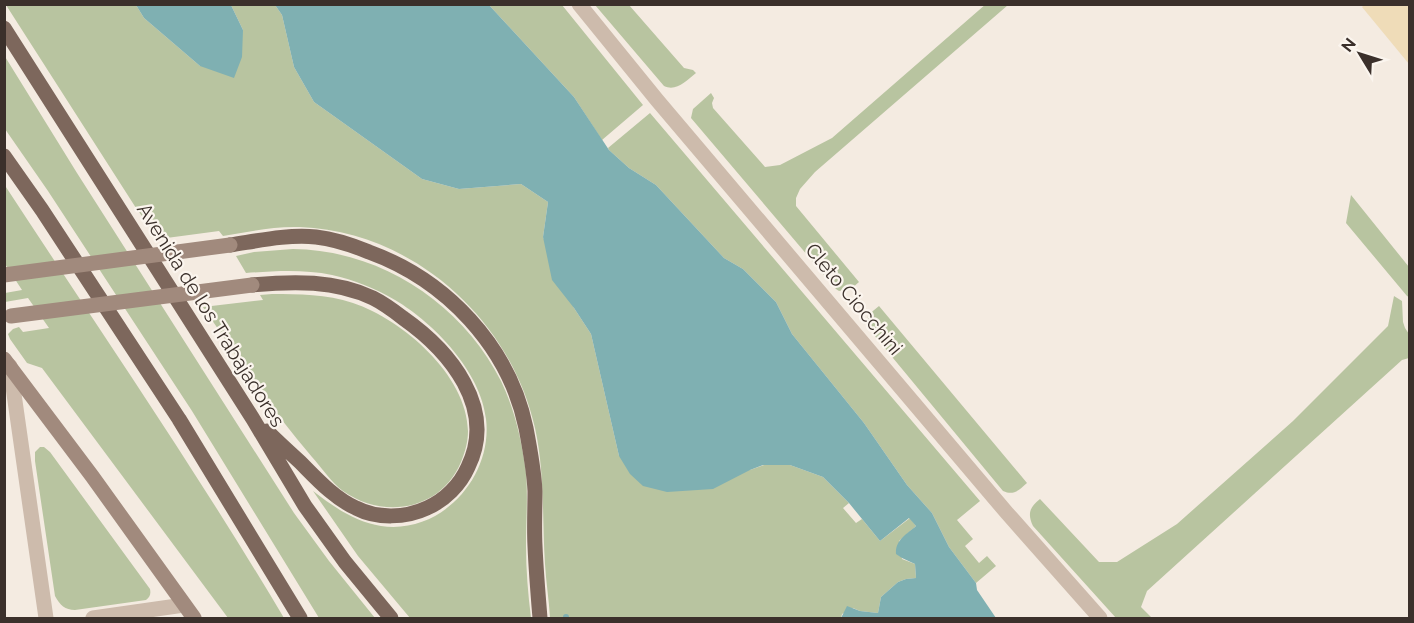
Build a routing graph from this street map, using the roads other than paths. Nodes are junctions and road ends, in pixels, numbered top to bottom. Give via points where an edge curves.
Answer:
1 (579, 4) edge
2 (4, 28) edge
3 (4, 156) edge
4 (4, 275) edge
5 (8, 316) edge
6 (7, 363) edge
7 (254, 419) junction
8 (184, 605) junction
9 (46, 618) edge
10 (93, 618) edge
11 (195, 618) edge
12 (300, 618) edge
13 (391, 618) edge
14 (540, 618) edge
15 (1100, 618) edge

1 - 15 street, Cleto Ciocchini
2 - 7 main road, Avenida de los Trabajadores
3 - 12 main road via 179,419
4 - 14 main road, bridge via 296,237 315,237 357,247 412,272 445,296 475,326 495,352 515,392 526,428 534,481
5 - 7 main road, bridge via 252,285 309,282 354,291 392,310 447,356 473,403 477,433 465,474 445,498 417,513 389,515 358,509 333,493
6 - 8 main road
6 - 9 street
7 - 13 main road, Avenida de los Trabajadores via 305,506
8 - 10 street
8 - 11 main road

